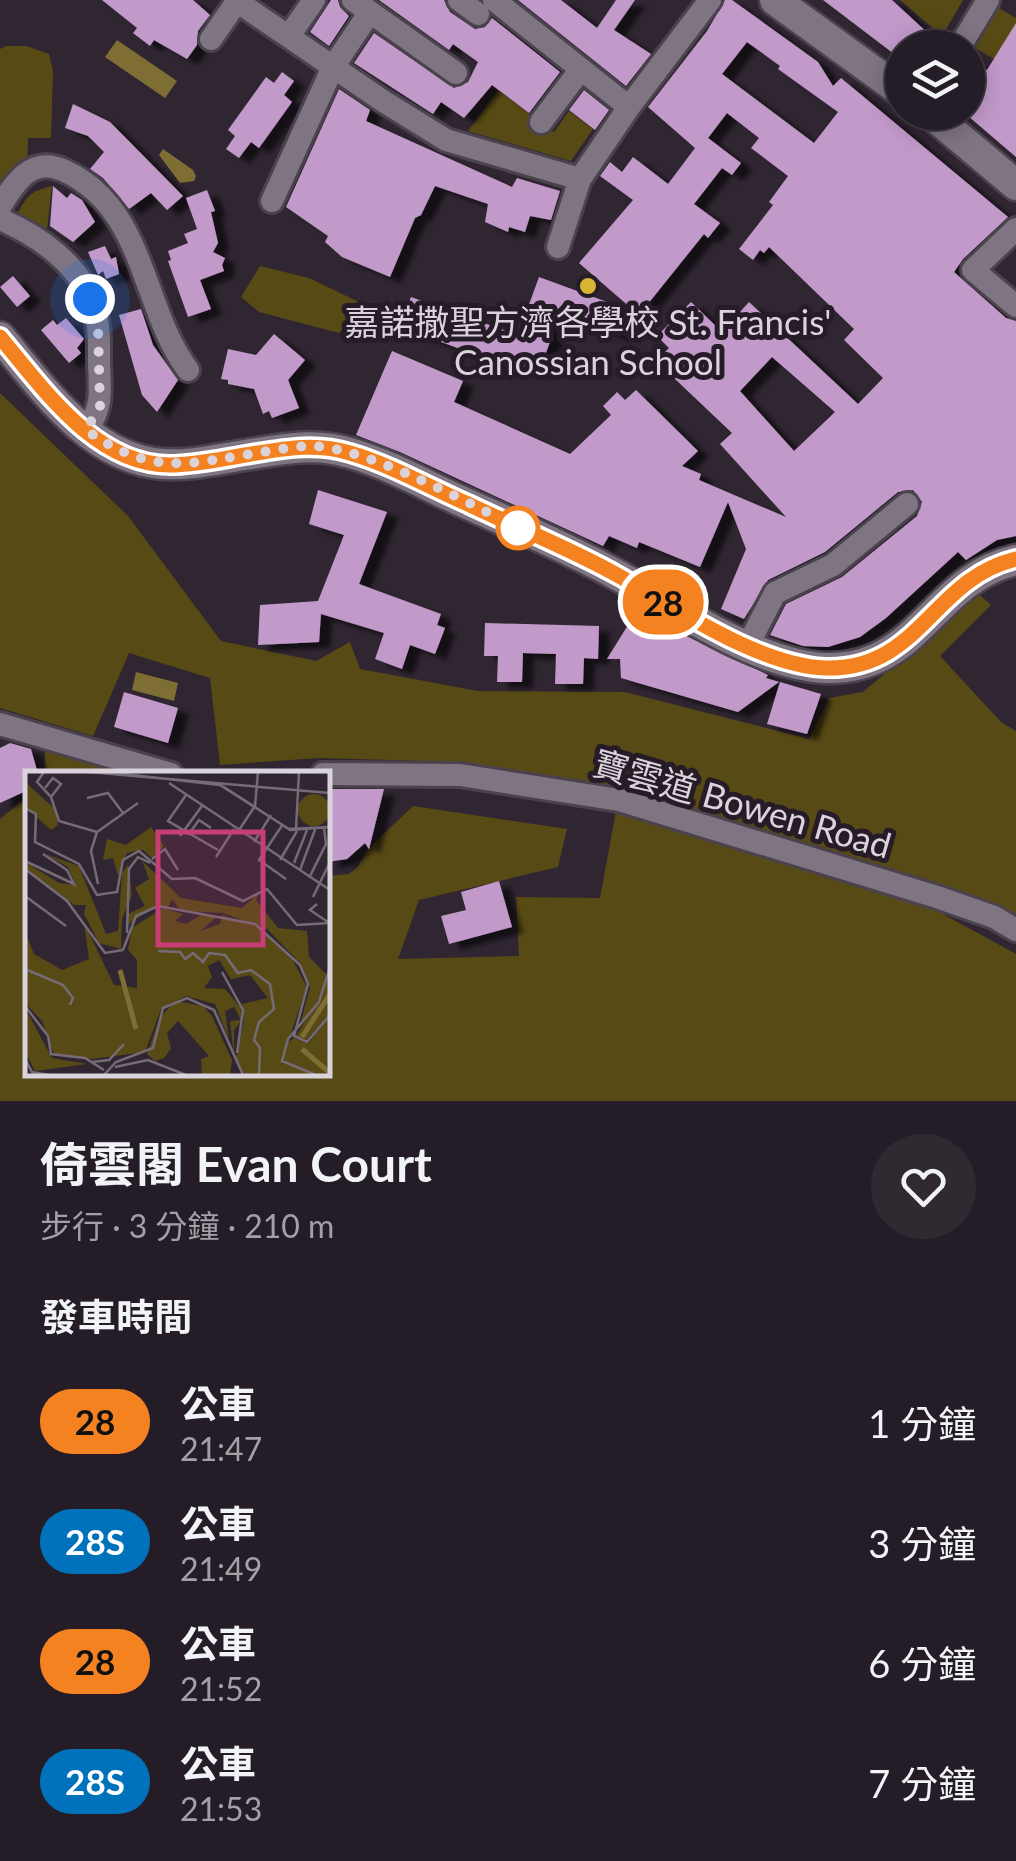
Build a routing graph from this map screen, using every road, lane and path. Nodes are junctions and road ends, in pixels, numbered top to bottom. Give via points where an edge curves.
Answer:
1 (237, 0) edge
2 (314, 0) edge
3 (458, 0) edge
4 (710, 0) edge
5 (774, 0) edge
6 (988, 0) edge
7 (362, 6) edge
8 (486, 7) edge
9 (970, 30) edge
10 (289, 36) junction
11 (211, 39) dead end
12 (332, 67) junction
13 (581, 69) junction
14 (456, 73) dead end
15 (885, 80) edge
16 (629, 107) junction
17 (541, 122) dead end
18 (951, 130) edge
19 (580, 179) junction
20 (1016, 184) edge
21 (272, 200) dead end
22 (0, 208) edge
23 (0, 218) edge
24 (1016, 230) edge
25 (558, 247) dead end
26 (1016, 306) edge
27 (0, 337) edge
28 (188, 370) dead end
29 (86, 430) junction
30 (907, 504) dead end
31 (1016, 560) edge
32 (748, 645) junction
33 (0, 724) edge
34 (162, 771) edge
35 (330, 774) edge
36 (1016, 930) edge

1 - 10 street
1 - 11 street
2 - 10 street
3 - 8 street
4 - 16 street
5 - 15 street
6 - 9 street
7 - 12 street
7 - 14 street
8 - 13 street
10 - 12 street
12 - 19 street via 446,140
12 - 21 street
13 - 16 street
13 - 17 street
16 - 19 street
18 - 20 street
19 - 25 street
22 - 28 street via 22,175 44,166 92,189 134,245 166,336
23 - 29 street via 44,241 90,299 98,325 100,406
24 - 26 street via 974,270
27 - 29 street
29 - 32 street via 120,452 158,464 307,446 352,453 596,564
30 - 32 street via 833,565 775,593
31 - 32 street via 975,576 878,660 812,666
33 - 34 street
35 - 36 street, 寶雲道 Bowen Road via 460,776 619,800 937,898

